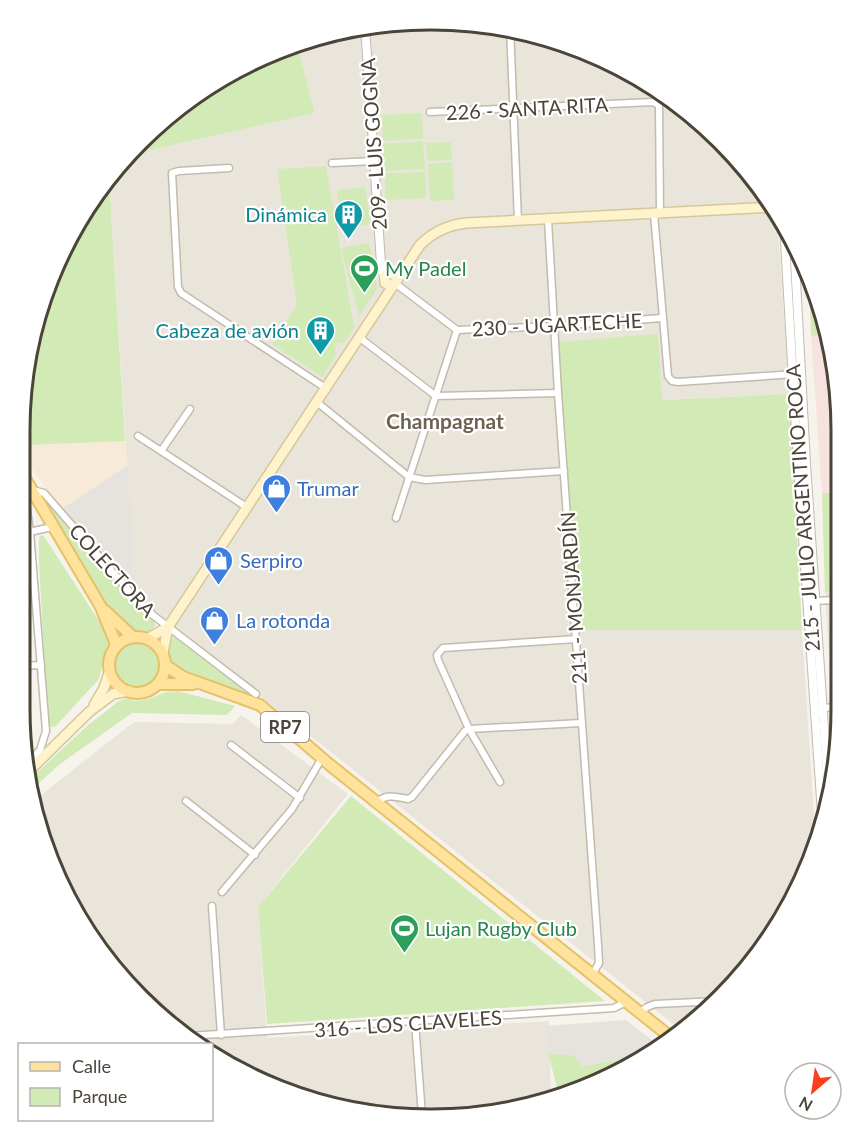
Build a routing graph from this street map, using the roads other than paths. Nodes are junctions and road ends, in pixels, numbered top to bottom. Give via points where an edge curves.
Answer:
1 (366, 35) edge
2 (511, 38) edge
3 (515, 108) junction
4 (430, 112) dead end
5 (374, 161) junction
6 (332, 163) dead end
7 (229, 168) dead end
8 (764, 208) edge
9 (657, 214) junction
10 (548, 220) junction
11 (518, 221) junction
12 (786, 246) edge
13 (794, 263) edge
14 (391, 279) junction
15 (662, 318) junction
16 (555, 326) junction
17 (457, 330) junction
18 (360, 338) junction
19 (797, 374) junction
20 (327, 389) junction
21 (558, 393) junction
22 (436, 396) junction
23 (318, 403) junction
24 (189, 409) dead end
25 (138, 436) dead end
26 (161, 451) junction
27 (564, 471) junction
28 (409, 477) junction
29 (30, 489) joint
30 (248, 508) junction
31 (396, 518) dead end
32 (52, 527) junction
33 (30, 532) joint
34 (831, 600) edge
35 (811, 601) junction
36 (101, 607) junction
37 (168, 627) junction
38 (134, 637) junction
39 (147, 639) junction
40 (576, 639) junction
41 (116, 647) junction
42 (163, 653) junction
43 (40, 665) junction
44 (165, 665) junction
45 (30, 666) edge
46 (110, 670) junction
47 (158, 684) junction
48 (202, 685) junction
49 (129, 691) junction
50 (256, 694) joint
51 (831, 707) edge
52 (819, 708) junction
53 (89, 712) junction
54 (268, 712) junction
55 (581, 723) junction
56 (469, 729) junction
57 (231, 745) dead end
58 (33, 757) edge
59 (322, 758) junction
60 (34, 766) edge
61 (826, 773) edge
62 (500, 782) dead end
63 (300, 798) junction
64 (186, 801) dead end
65 (377, 802) junction
66 (255, 855) junction
67 (222, 892) dead end
68 (212, 906) dead end
69 (592, 975) junction
70 (626, 1002) junction
71 (704, 1002) edge
72 (639, 1012) junction
73 (415, 1022) junction
74 (665, 1033) edge
75 (199, 1035) edge
76 (210, 1035) junction
77 (221, 1035) junction
78 (211, 1043) edge
79 (421, 1109) edge

1 - 5 street, 209 - LUIS GOGNA
2 - 3 street
3 - 4 street, 226 - SANTA RITA
3 - 9 street, 226 - SANTA RITA via 653,102 659,105
3 - 11 street
5 - 6 street
5 - 14 street, 209 - LUIS GOGNA via 381,263
7 - 20 street via 172,173 178,287
8 - 9 main road
9 - 10 main road
9 - 15 street
10 - 11 main road
10 - 16 street, 211 - MONJARDÍN
11 - 14 main road via 443,228 427,238 406,267
12 - 19 street, 215 - JULIO ARGENTINO ROCA
13 - 19 street, 215 - JULIO ARGENTINO ROCA
14 - 17 street, 230 - UGARTECHE
14 - 18 main road
15 - 16 street, 230 - UGARTECHE
15 - 19 street via 668,376 672,381
16 - 17 street, 230 - UGARTECHE
16 - 21 street, 211 - MONJARDÍN
17 - 22 street
18 - 20 main road
18 - 22 street
19 - 35 street, 215 - JULIO ARGENTINO ROCA
20 - 23 main road
21 - 22 street
21 - 27 street, 211 - MONJARDÍN
22 - 28 street
23 - 28 street
23 - 30 main road
24 - 26 street
25 - 26 street
26 - 30 street
27 - 28 street via 425,480
27 - 40 street, 211 - MONJARDÍN
28 - 31 street
29 - 32 main road
29 - 37 street, COLECTORA via 44,494 136,599
30 - 37 main road
32 - 33 street
32 - 36 main road
33 - 43 street
34 - 35 street
35 - 52 street, 215 - JULIO ARGENTINO ROCA
36 - 38 main road
36 - 41 main road
37 - 39 main road
37 - 42 main road
37 - 50 street, COLECTORA
38 - 39 main road
38 - 41 main road
39 - 42 main road
40 - 55 street, 211 - MONJARDÍN
40 - 56 street via 443,648 438,660
41 - 46 main road
42 - 44 main road
43 - 45 street
43 - 58 street via 46,731 40,750
44 - 47 main road
44 - 48 main road, RP7
46 - 49 main road via 117,684
46 - 53 main road
47 - 48 main road, RP7
47 - 49 main road, RP7 via 142,693
48 - 54 main road, RP7 via 252,701
49 - 53 main road via 113,694
50 - 54 main road
51 - 52 street
52 - 61 street, 215 - JULIO ARGENTINO ROCA
53 - 60 main road
54 - 59 main road, RP7
55 - 56 street
55 - 69 street, 211 - MONJARDÍN via 598,963
56 - 62 street
56 - 65 street via 412,796 408,799 388,795
57 - 63 street
59 - 63 street
59 - 65 main road, RP7
63 - 66 street
64 - 66 street
65 - 69 main road, RP7
66 - 67 street
68 - 77 street
69 - 70 main road, RP7
70 - 72 main road, RP7
70 - 73 street, 316 - LOS CLAVELES via 614,1008
71 - 72 street via 655,1004
72 - 74 main road, RP7
73 - 77 street, 316 - LOS CLAVELES
73 - 79 street
75 - 76 street, 316 - LOS CLAVELES
76 - 77 street, 316 - LOS CLAVELES
76 - 78 street

